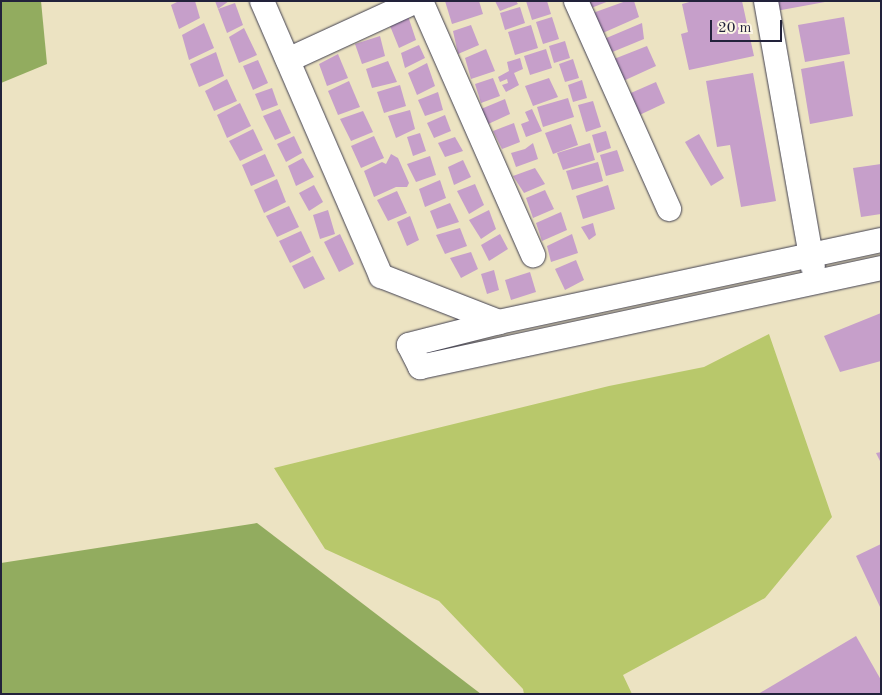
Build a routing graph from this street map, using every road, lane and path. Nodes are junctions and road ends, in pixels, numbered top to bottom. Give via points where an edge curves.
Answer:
1 (262, 1) edge
2 (416, 1) edge
3 (420, 1) edge
4 (576, 1) edge
5 (766, 1) edge
6 (288, 60) junction
7 (669, 209) dead end
8 (881, 240) edge
9 (811, 253) junction
10 (533, 254) dead end
11 (881, 268) edge
12 (816, 281) junction
13 (499, 322) junction

1 - 6 street
2 - 6 street
3 - 10 street
4 - 7 street
5 - 9 street
6 - 13 street via 382,276
8 - 9 street
9 - 12 street
9 - 13 street
11 - 12 street
12 - 13 street via 420,367 409,345

